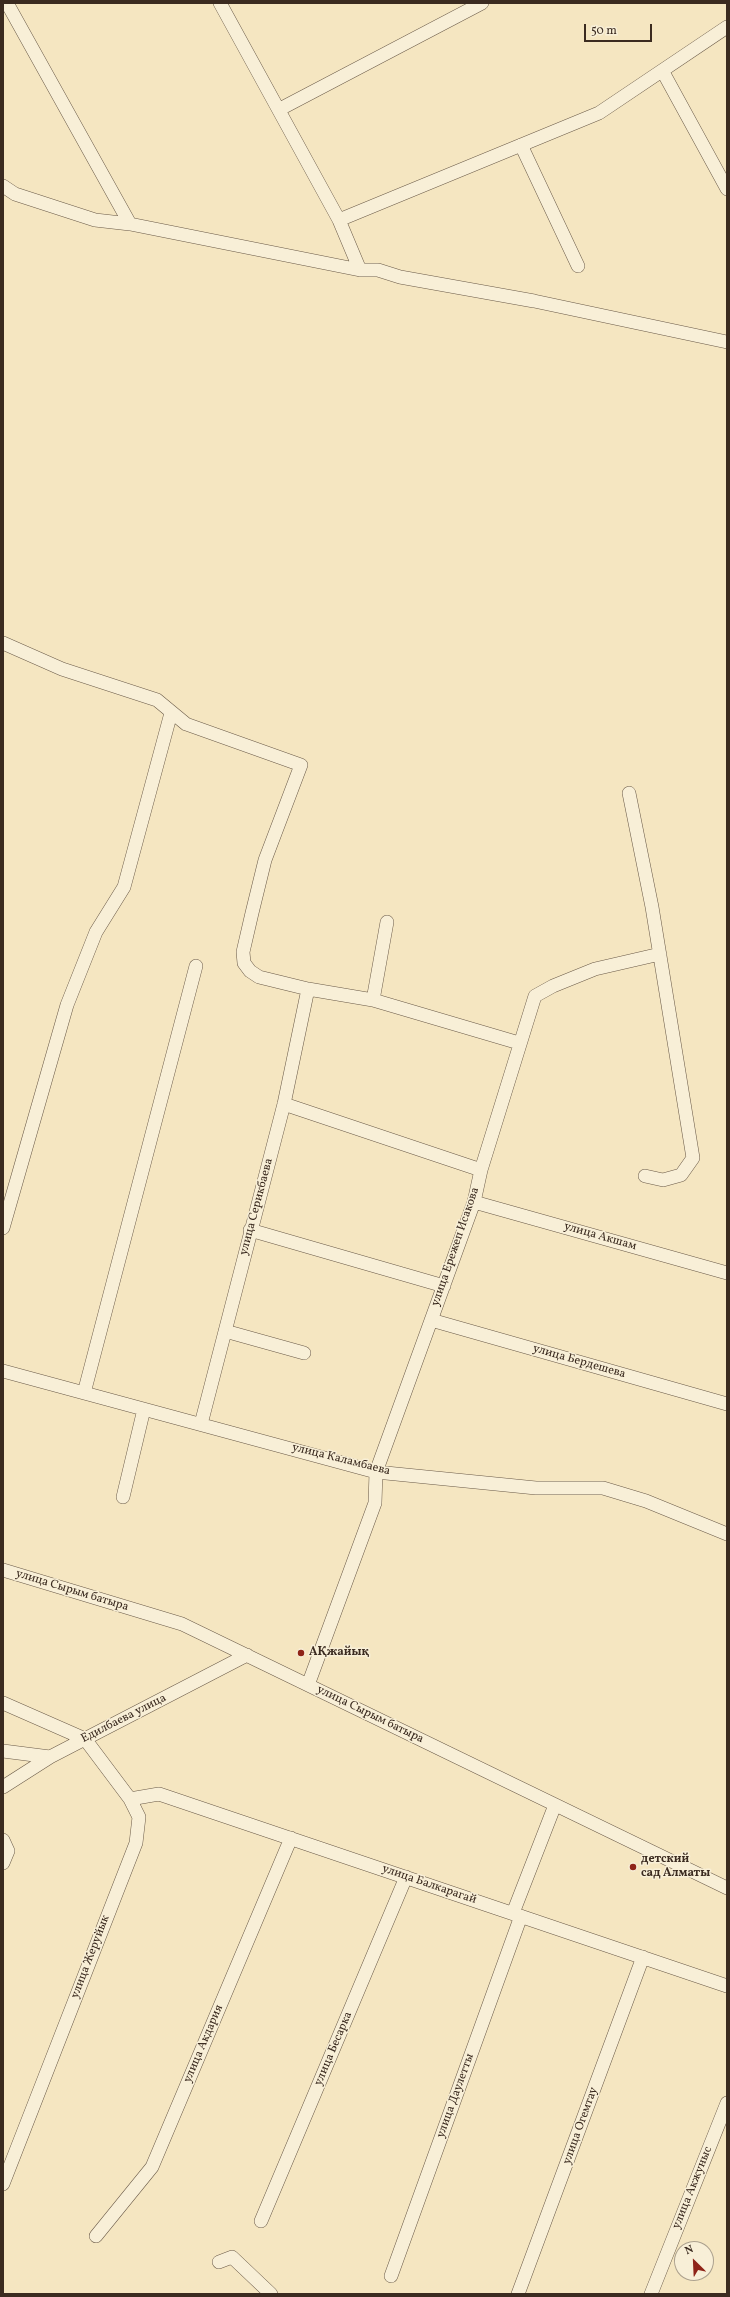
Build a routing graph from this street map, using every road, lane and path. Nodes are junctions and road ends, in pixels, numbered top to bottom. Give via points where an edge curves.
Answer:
1 (7, 3) edge
2 (220, 3) edge
3 (482, 3) edge
4 (727, 27) edge
5 (663, 72) junction
6 (280, 109) junction
7 (521, 145) junction
8 (3, 186) edge
9 (727, 189) edge
10 (339, 220) junction
11 (130, 224) junction
12 (578, 266) dead end
13 (360, 270) junction
14 (727, 342) edge
15 (3, 643) edge
16 (171, 713) junction
17 (629, 793) dead end
18 (387, 922) dead end
19 (660, 954) junction
20 (196, 966) dead end
21 (308, 989) junction
22 (373, 1000) junction
23 (519, 1043) junction
24 (284, 1104) junction
25 (481, 1170) junction
26 (645, 1176) dead end
27 (474, 1202) junction
28 (3, 1228) edge
29 (250, 1230) junction
30 (727, 1273) edge
31 (444, 1286) junction
32 (431, 1320) junction
33 (225, 1331) junction
34 (304, 1353) dead end
35 (3, 1372) edge
36 (84, 1393) junction
37 (727, 1404) edge
38 (144, 1409) junction
39 (201, 1424) junction
40 (376, 1472) junction
41 (123, 1497) dead end
42 (727, 1534) edge
43 (3, 1570) edge
44 (247, 1655) junction
45 (308, 1685) junction
46 (3, 1703) edge
47 (86, 1739) junction
48 (3, 1751) edge
49 (50, 1757) junction
50 (3, 1787) edge
51 (130, 1799) junction
52 (555, 1805) junction
53 (291, 1838) junction
54 (3, 1840) edge
55 (3, 1863) edge
56 (406, 1877) junction
57 (727, 1888) edge
58 (517, 1915) junction
59 (643, 1957) junction
60 (727, 1986) edge
61 (727, 2103) edge
62 (3, 2184) edge
63 (261, 2221) dead end
64 (96, 2236) dead end
65 (219, 2262) dead end
66 (391, 2276) dead end
67 (270, 2294) edge
68 (518, 2294) edge
69 (651, 2294) edge

1 - 11 street
2 - 6 street
3 - 6 street
4 - 5 street
5 - 7 street via 599,112
5 - 9 street
6 - 10 street
7 - 10 street
7 - 12 street
8 - 11 street via 15,194 95,220
10 - 13 street
11 - 13 street
13 - 14 street via 378,270 400,277 534,300
15 - 16 street via 62,669 157,700
16 - 21 street via 186,724 301,765 265,860 243,952 244,963 250,971 260,977
16 - 28 street via 124,887 96,932 67,1005
17 - 19 street
18 - 22 street
19 - 23 street, улица Ережеп Исакова via 595,969 535,996
19 - 26 street via 693,1158 681,1175 663,1180
20 - 36 street
21 - 22 street
21 - 24 street, улица Серикбаева
22 - 23 street
23 - 25 street, улица Ережеп Исакова
24 - 25 street
24 - 29 street, улица Серикбаева
25 - 27 street, улица Ережеп Исакова
27 - 30 street, улица Акшам
27 - 31 street, улица Ережеп Исакова
29 - 31 street
29 - 33 street, улица Серикбаева
31 - 32 street, улица Ережеп Исакова
32 - 37 street, улица Бердешева
32 - 40 street, улица Ережеп Исакова
33 - 34 street
33 - 39 street, улица Серикбаева
35 - 36 street, улица Каламбаева
36 - 38 street, улица Каламбаева
38 - 39 street, улица Каламбаева
38 - 41 street
39 - 40 street, улица Каламбаева
40 - 42 street, улица Каламбаева via 536,1488 603,1488 646,1501
40 - 45 street, улица Ережеп Исакова via 375,1503
43 - 44 street, улица Сырым батыра via 182,1624
44 - 45 street, улица Сырым батыра
44 - 47 street, Едилбаева улица
45 - 52 street, улица Сырым батыра
46 - 47 street
47 - 49 street, Едилбаева улица
47 - 51 street, улица Жеруйык
48 - 49 street
49 - 50 street, Едилбаева улица
51 - 53 street, улица Балкарагай via 159,1794
51 - 62 street, улица Жеруйык via 139,1817 136,1843
52 - 57 street, улица Сырым батыра
52 - 58 street, улица Даулетты
53 - 56 street, улица Балкарагай
53 - 64 street, улица Акдария via 152,2167
54 - 55 street via 8,1851
56 - 58 street, улица Балкарагай
56 - 63 street, улица Бесарка
58 - 59 street, улица Балкарагай
58 - 66 street, улица Даулетты
59 - 60 street, улица Балкарагай
59 - 68 street, улица Огемтау
61 - 69 street, улица Акжуныс
65 - 67 street via 232,2257

